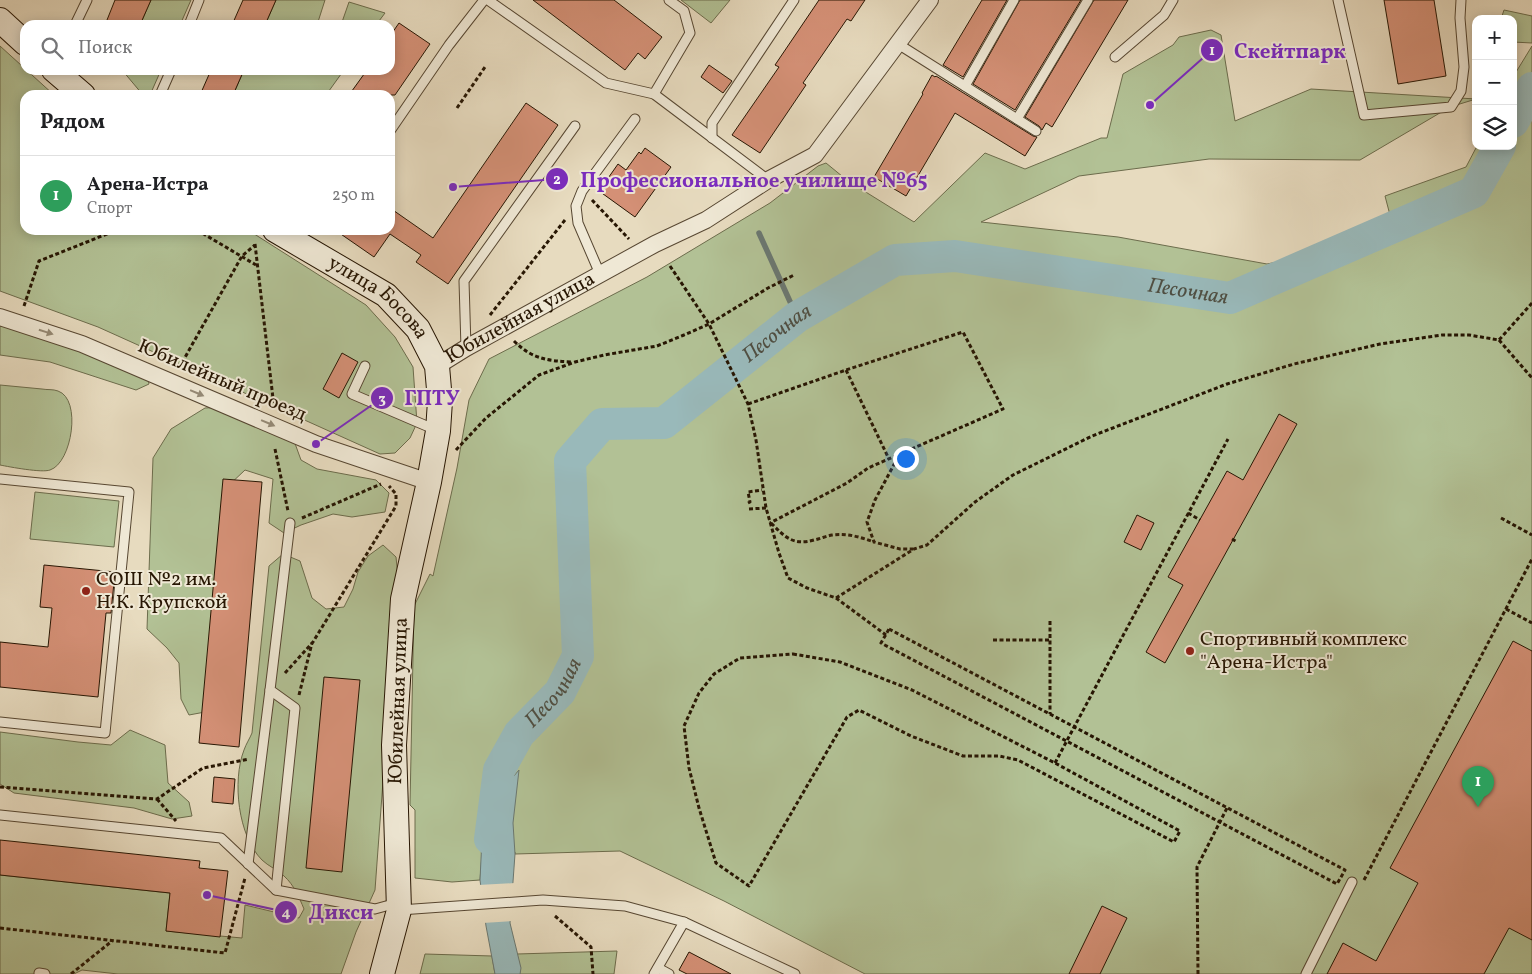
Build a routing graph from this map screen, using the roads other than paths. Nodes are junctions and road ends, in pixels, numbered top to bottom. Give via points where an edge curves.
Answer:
1 (87, 0) edge
2 (199, 0) edge
3 (484, 0) edge
4 (488, 0) edge
5 (669, 0) edge
6 (794, 0) edge
7 (930, 0) edge
8 (1014, 0) edge
9 (1088, 0) edge
10 (1173, 0) edge
11 (1338, 0) edge
12 (1461, 0) edge
13 (0, 20) edge
14 (77, 20) edge
15 (191, 20) edge
16 (20, 38) edge
17 (898, 44) junction
18 (1115, 57) dead end
19 (60, 75) edge
20 (169, 75) edge
21 (965, 86) junction
22 (77, 90) edge
23 (162, 90) edge
24 (654, 94) junction
25 (635, 119) dead end
26 (1017, 119) junction
27 (395, 124) edge
28 (575, 126) dead end
29 (1036, 131) dead end
30 (712, 138) junction
31 (768, 180) junction
32 (284, 235) edge
33 (600, 274) junction
34 (0, 317) edge
35 (466, 348) junction
36 (365, 366) dead end
37 (437, 366) junction
38 (438, 430) junction
39 (0, 479) edge
40 (429, 482) junction
41 (290, 522) road end
42 (270, 690) junction
43 (0, 722) edge
44 (0, 815) edge
45 (248, 864) junction
46 (1352, 882) road end
47 (276, 890) junction
48 (399, 906) junction
49 (684, 922) junction
50 (656, 971) edge
51 (39, 973) edge
52 (45, 974) edge
53 (382, 974) edge
54 (669, 974) edge
55 (795, 974) edge
56 (1306, 974) edge

1 - 14 lane
2 - 15 lane
3 - 27 lane
4 - 24 lane via 606,83
5 - 24 lane via 684,11 690,33
6 - 30 lane via 712,123
7 - 17 street, Юбилейная улица
8 - 21 lane
9 - 26 lane
10 - 18 lane via 1164,15
11 - 12 lane via 1364,115 1450,107 1461,90 1464,67
13 - 16 street
17 - 21 lane
17 - 31 street, Юбилейная улица via 815,155
19 - 22 street
20 - 23 lane
21 - 26 lane
24 - 30 lane
25 - 33 lane via 582,191 576,206 578,223
26 - 29 lane
28 - 35 lane via 464,281
30 - 31 lane
31 - 33 street, Юбилейная улица via 706,220
32 - 37 street, улица Босова via 386,295 418,328
33 - 35 street, Юбилейная улица
34 -> 40 street, Юбилейный проезд via 82,344 316,444
35 - 37 street, Юбилейная улица
36 - 38 lane via 352,394
37 - 38 street, Юбилейная улица
38 - 40 street, Юбилейная улица
39 - 43 lane via 129,492 105,733
40 - 48 street, Юбилейная улица via 403,599 394,745
41 - 42 lane
42 - 45 lane
42 - 47 lane via 295,708
44 - 45 lane via 221,838
45 - 47 lane
46 - 56 lane
47 - 48 lane via 375,909
48 - 49 lane via 454,907 543,900 625,906
48 - 53 street, Юбилейная улица
49 - 50 lane
49 - 55 lane
50 - 54 lane
51 - 52 lane

